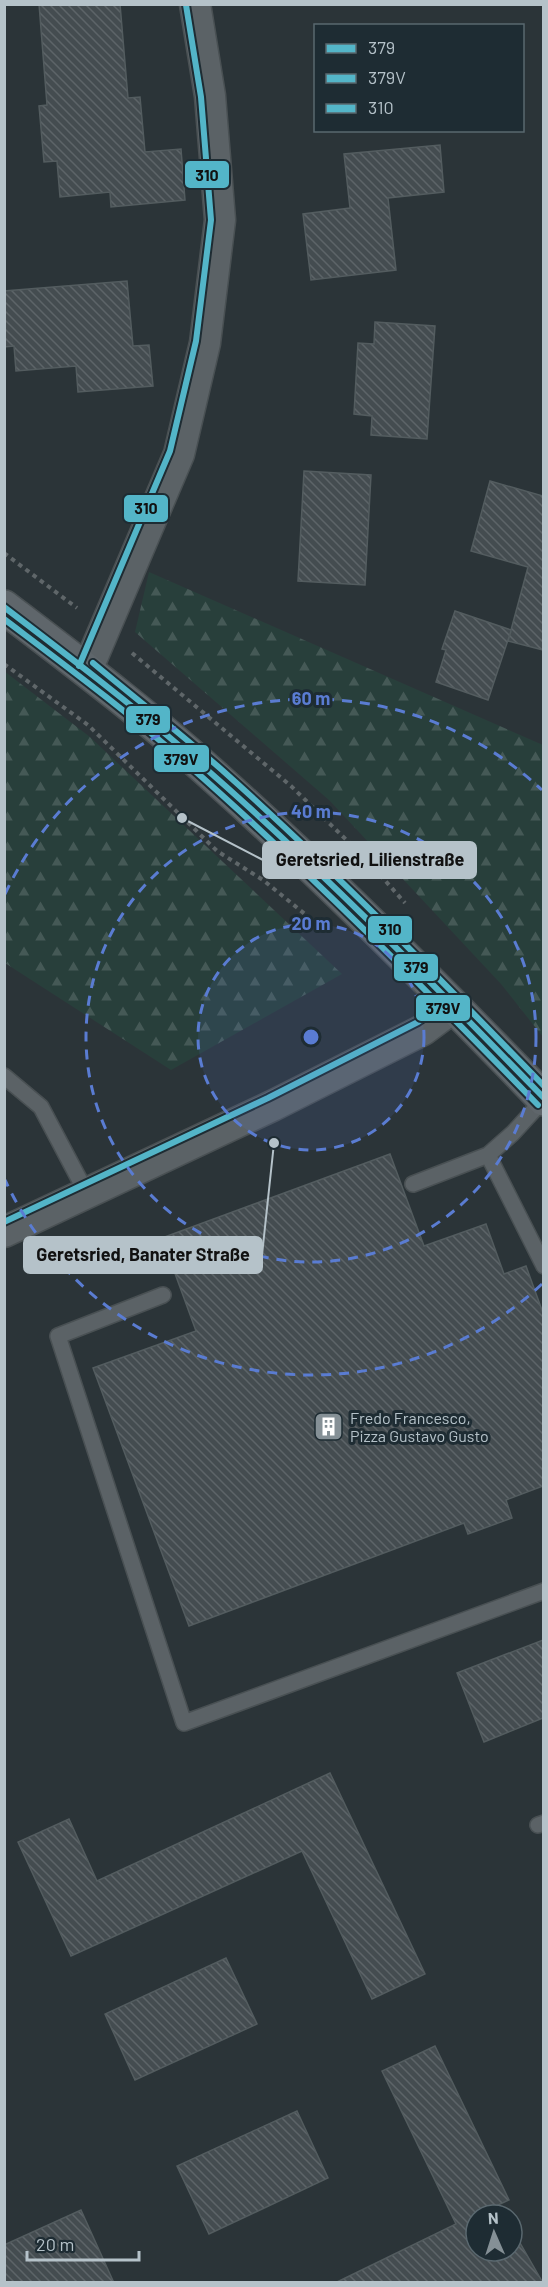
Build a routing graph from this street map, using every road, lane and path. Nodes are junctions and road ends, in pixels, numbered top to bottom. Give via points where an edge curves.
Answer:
1 (195, 4) edge
2 (4, 607) edge
3 (4, 664) edge
4 (87, 670) junction
5 (315, 922) dead end
6 (454, 1007) junction
7 (4, 1076) edge
8 (543, 1099) edge
9 (488, 1155) junction
10 (414, 1184) dead end
11 (87, 1194) junction
12 (4, 1232) edge
13 (543, 1266) edge
14 (163, 1295) dead end
15 (543, 1591) edge

1 - 4 street via 210,96 220,220 205,343 179,454
2 - 4 street
3 - 5 path via 87,725 217,851 263,880
4 - 6 street via 241,800
6 - 8 street
6 - 11 street via 423,1030 375,1055
7 - 11 lane via 41,1107
8 - 9 lane
9 - 10 lane
9 - 13 lane
11 - 12 street
14 - 15 lane via 58,1336 184,1723

